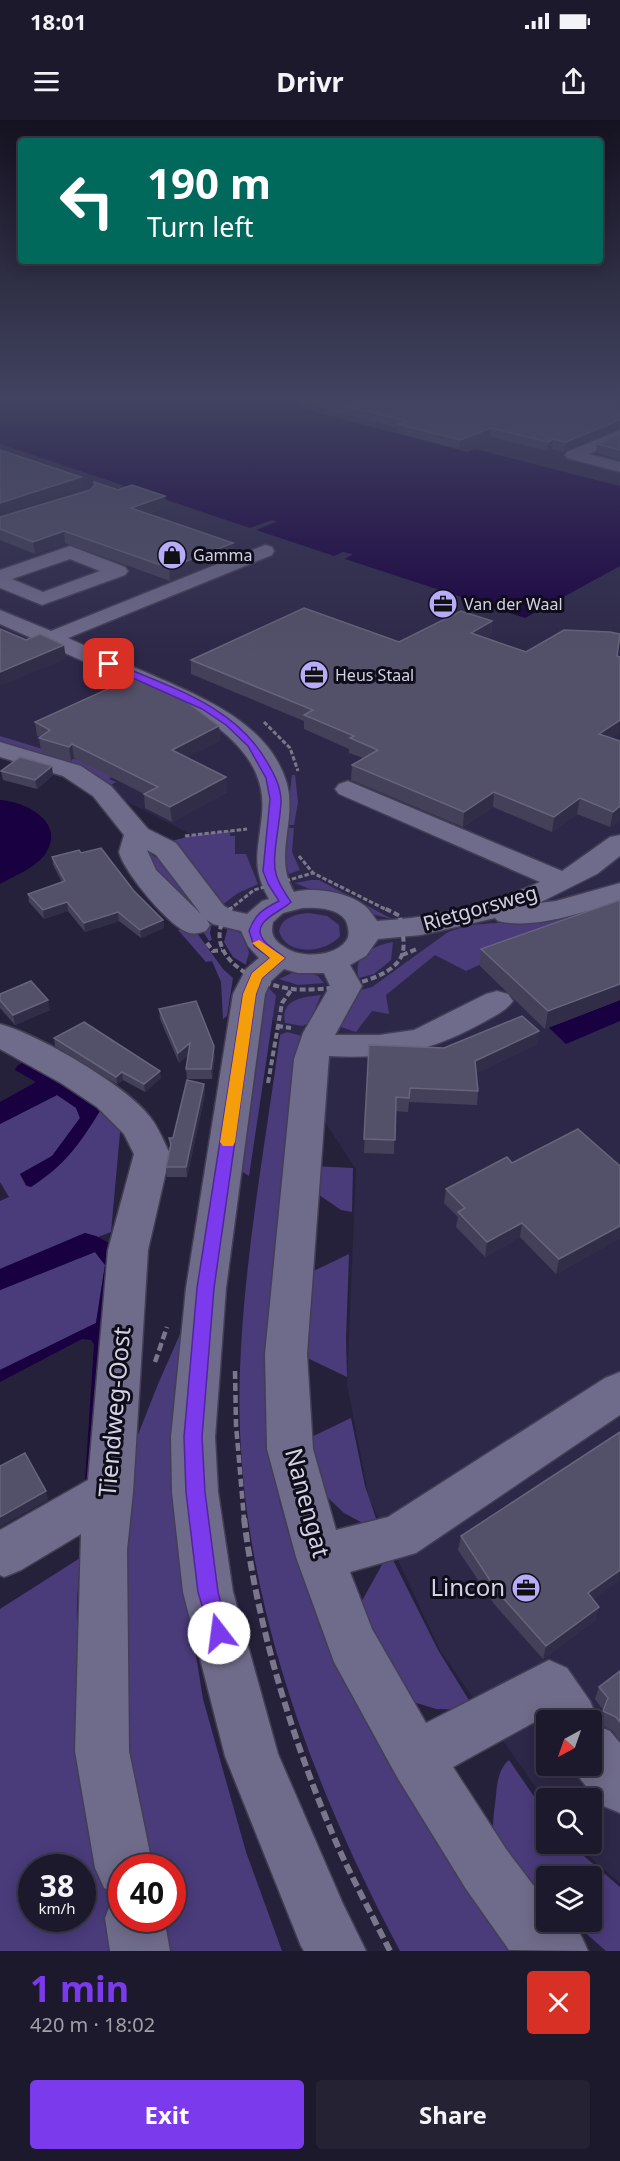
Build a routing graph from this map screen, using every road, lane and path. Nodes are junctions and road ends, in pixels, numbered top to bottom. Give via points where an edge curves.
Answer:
1 (265, 551) dead end
2 (6, 582) edge
3 (0, 616) edge
4 (51, 638) junction
5 (0, 749) edge
6 (348, 789) dead end
7 (247, 829) dead end
8 (147, 840) junction
9 (620, 843) edge
10 (562, 881) junction
11 (620, 892) edge
12 (285, 902) junction
13 (472, 914) junction
14 (195, 925) dead end
15 (256, 925) junction
16 (364, 931) junction
17 (278, 958) junction
18 (333, 961) junction
19 (292, 989) dead end
20 (497, 1001) dead end
21 (0, 1035) edge
22 (296, 1035) junction
23 (620, 1391) edge
24 (110, 1492) junction
25 (4, 1554) dead end
26 (320, 1557) junction
27 (565, 1710) edge
28 (416, 1758) junction
29 (602, 1764) edge
30 (620, 1786) edge
31 (121, 1854) edge
32 (137, 1932) edge
33 (543, 1944) edge
34 (140, 1951) edge
35 (336, 1951) edge

1 - 4 street
2 - 2 street via 69,552 118,571 42,599
3 - 4 street
4 - 12 street via 205,706 252,744 271,778 276,799 269,871
5 - 8 street via 72,771 102,791
6 - 10 street
7 - 8 path
8 - 14 street via 133,844 134,857 156,888
8 - 15 street via 166,849 214,912 223,918
9 - 10 street, Rietgorsweg
10 - 13 street, Rietgorsweg
11 - 13 street via 558,910 517,915
12 - 15 street via 266,911
12 - 16 street via 315,899 337,904 358,917
13 - 16 street, Rietgorsweg via 401,930
15 - 17 street via 259,943
16 - 18 street via 356,949
17 - 18 street via 305,964
17 - 35 street via 256,976 248,1006 206,1288 193,1437 195,1492 208,1592 252,1756
18 - 22 street, Nanengat via 346,986 319,1033
19 - 22 path via 282,1003
20 - 22 street via 420,1040 355,1047
21 - 24 street, Tiendweg-Oost via 117,1104 137,1125 152,1154 128,1250
22 - 26 street, Nanengat via 310,1059 286,1354 290,1449
23 - 26 street via 399,1537
24 - 25 street
24 - 31 street, Tiendweg-Oost via 102,1550 102,1751
26 - 28 street, Nanengat via 352,1644
27 - 28 street via 549,1686
28 - 33 street, Nanengat via 486,1869
29 - 30 street
32 - 34 street

